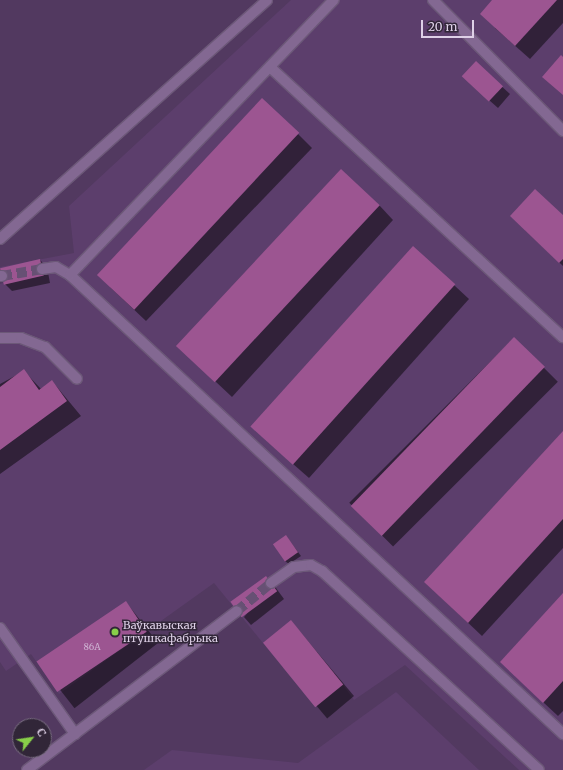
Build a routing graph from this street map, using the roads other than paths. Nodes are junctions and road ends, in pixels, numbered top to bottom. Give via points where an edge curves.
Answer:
1 (267, 0) edge
2 (334, 0) edge
3 (433, 0) edge
4 (270, 68) junction
5 (563, 131) edge
6 (0, 239) edge
7 (42, 269) tunnel mouth
8 (70, 275) junction
9 (563, 337) edge
10 (0, 338) edge
11 (77, 379) dead end
12 (271, 583) tunnel mouth
13 (237, 611) tunnel mouth
14 (0, 628) edge
15 (75, 734) junction
16 (563, 734) edge
17 (27, 770) edge
18 (539, 770) edge

1 - 6 street
2 - 4 street
3 - 5 street
4 - 8 street
4 - 9 street
7 - 8 street via 56,267
8 - 16 street
10 - 11 street via 21,338 45,347
12 - 18 street via 294,567 311,565 322,571
13 - 15 street
14 - 15 street
15 - 17 street

